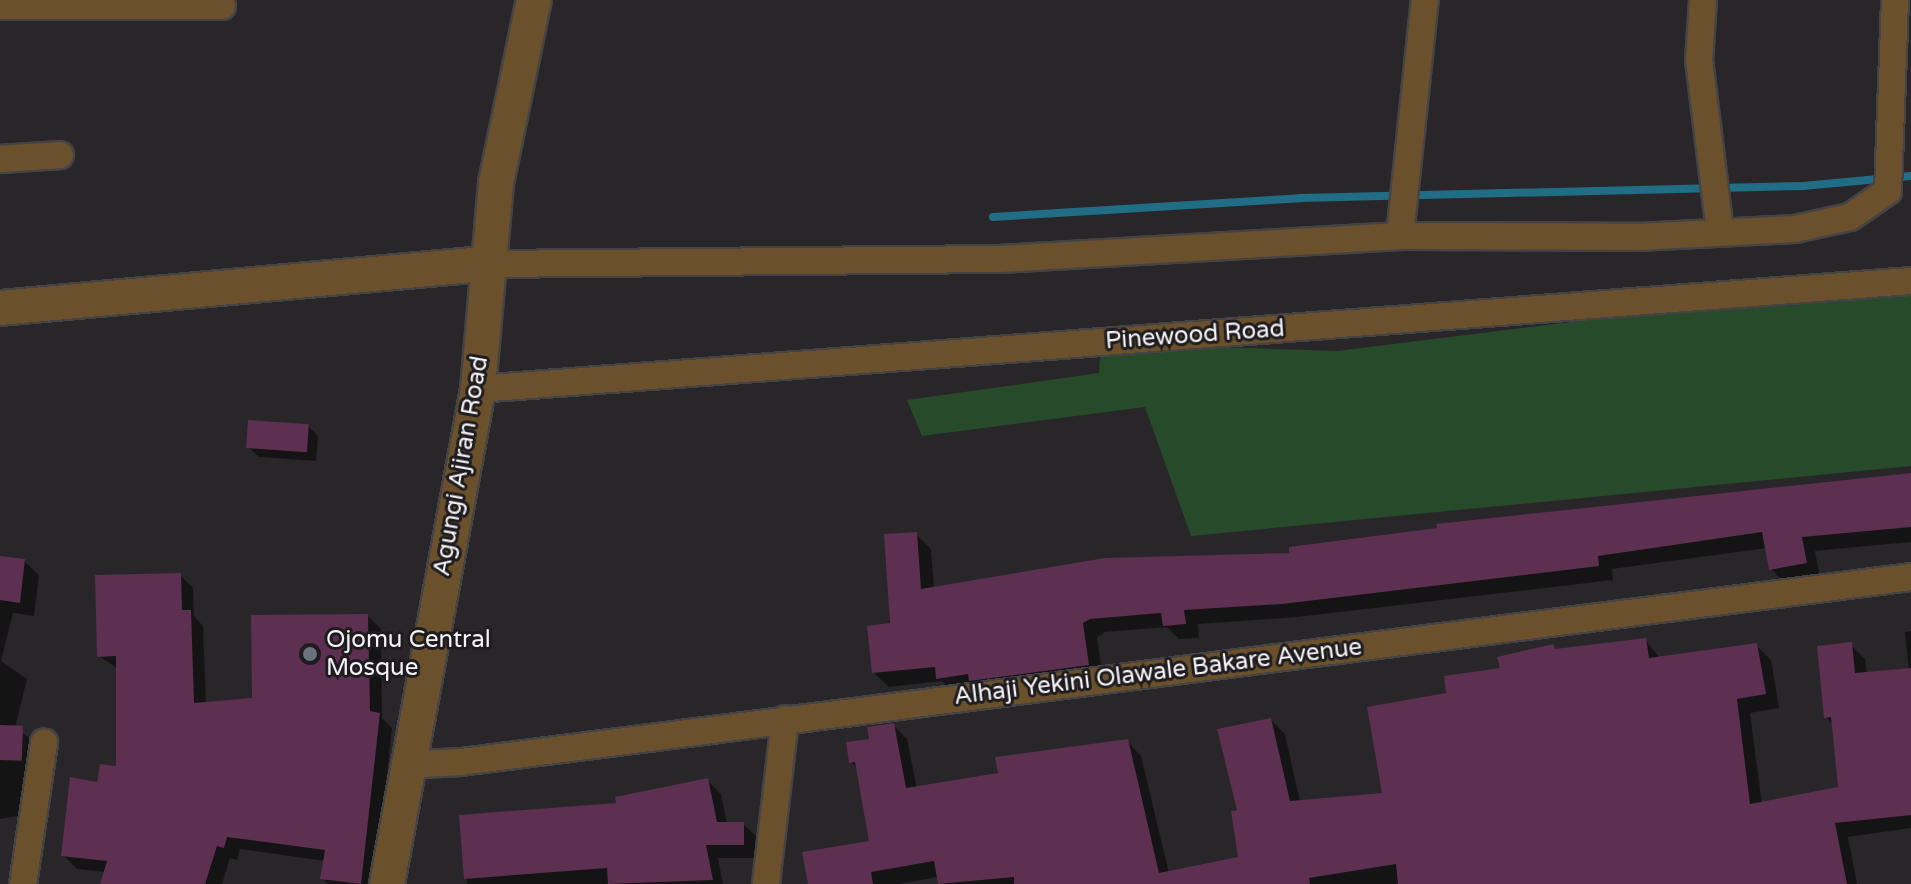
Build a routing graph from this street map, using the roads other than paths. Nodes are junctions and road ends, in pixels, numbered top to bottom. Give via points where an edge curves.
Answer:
1 (534, 0) edge
2 (1425, 0) edge
3 (1703, 0) edge
4 (1895, 0) edge
5 (0, 6) edge
6 (222, 6) dead end
7 (60, 155) dead end
8 (0, 159) edge
9 (1720, 232) junction
10 (1400, 236) junction
11 (487, 264) junction
12 (1911, 281) edge
13 (0, 308) edge
14 (478, 389) junction
15 (1911, 577) edge
16 (785, 719) junction
17 (44, 743) dead end
18 (405, 765) junction
19 (23, 884) edge
20 (387, 884) edge
21 (766, 884) edge

1 - 11 street, Agungi Ajiran Road via 496,183
2 - 10 street
3 - 9 street via 1699,60
4 - 9 street via 1888,191 1850,217 1795,229
5 - 6 street
7 - 8 street
9 - 10 street
10 - 11 street via 1000,259
11 - 13 street
11 - 14 street, Agungi Ajiran Road
12 - 14 street, Pinewood Road
14 - 18 street, Agungi Ajiran Road
15 - 16 street, Alhaji Yekini Olawale Bakare Avenue
16 - 18 street, Alhaji Yekini Olawale Bakare Avenue
16 - 21 street
17 - 19 street
18 - 20 street, Agungi Ajiran Road

